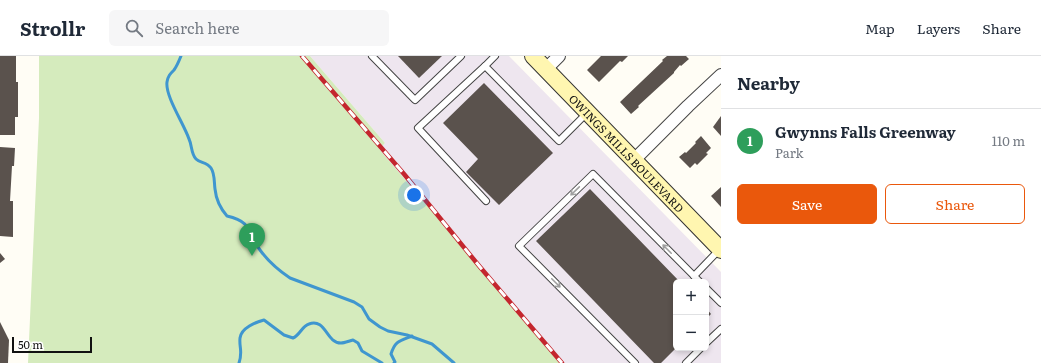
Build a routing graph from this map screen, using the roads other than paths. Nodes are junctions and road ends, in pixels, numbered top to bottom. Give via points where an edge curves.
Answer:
1 (372, 56) edge
2 (461, 56) edge
3 (495, 56) edge
4 (533, 56) edge
5 (559, 56) edge
6 (485, 66) junction
7 (546, 69) junction
8 (721, 75) edge
9 (588, 113) junction
10 (634, 160) junction
11 (486, 201) dead end
12 (721, 249) edge
13 (694, 276) junction
14 (697, 279) edge
15 (709, 291) edge
16 (721, 303) edge
17 (721, 329) edge
18 (709, 340) edge
19 (698, 351) edge
20 (635, 363) edge
21 (686, 363) edge

1 - 2 lane via 415,100
3 - 6 lane
4 - 7 main road, OWINGS MILLS BOULEVARD
5 - 7 street
6 - 9 lane via 559,141
6 - 11 lane via 418,128
7 - 9 main road, OWINGS MILLS BOULEVARD
8 - 10 street
9 - 10 main road, OWINGS MILLS BOULEVARD
10 - 12 main road, OWINGS MILLS BOULEVARD
12 - 13 lane
13 - 14 lane
13 -> 20 lane via 593,174 519,246
15 - 16 lane
17 - 18 lane
19 - 21 lane

